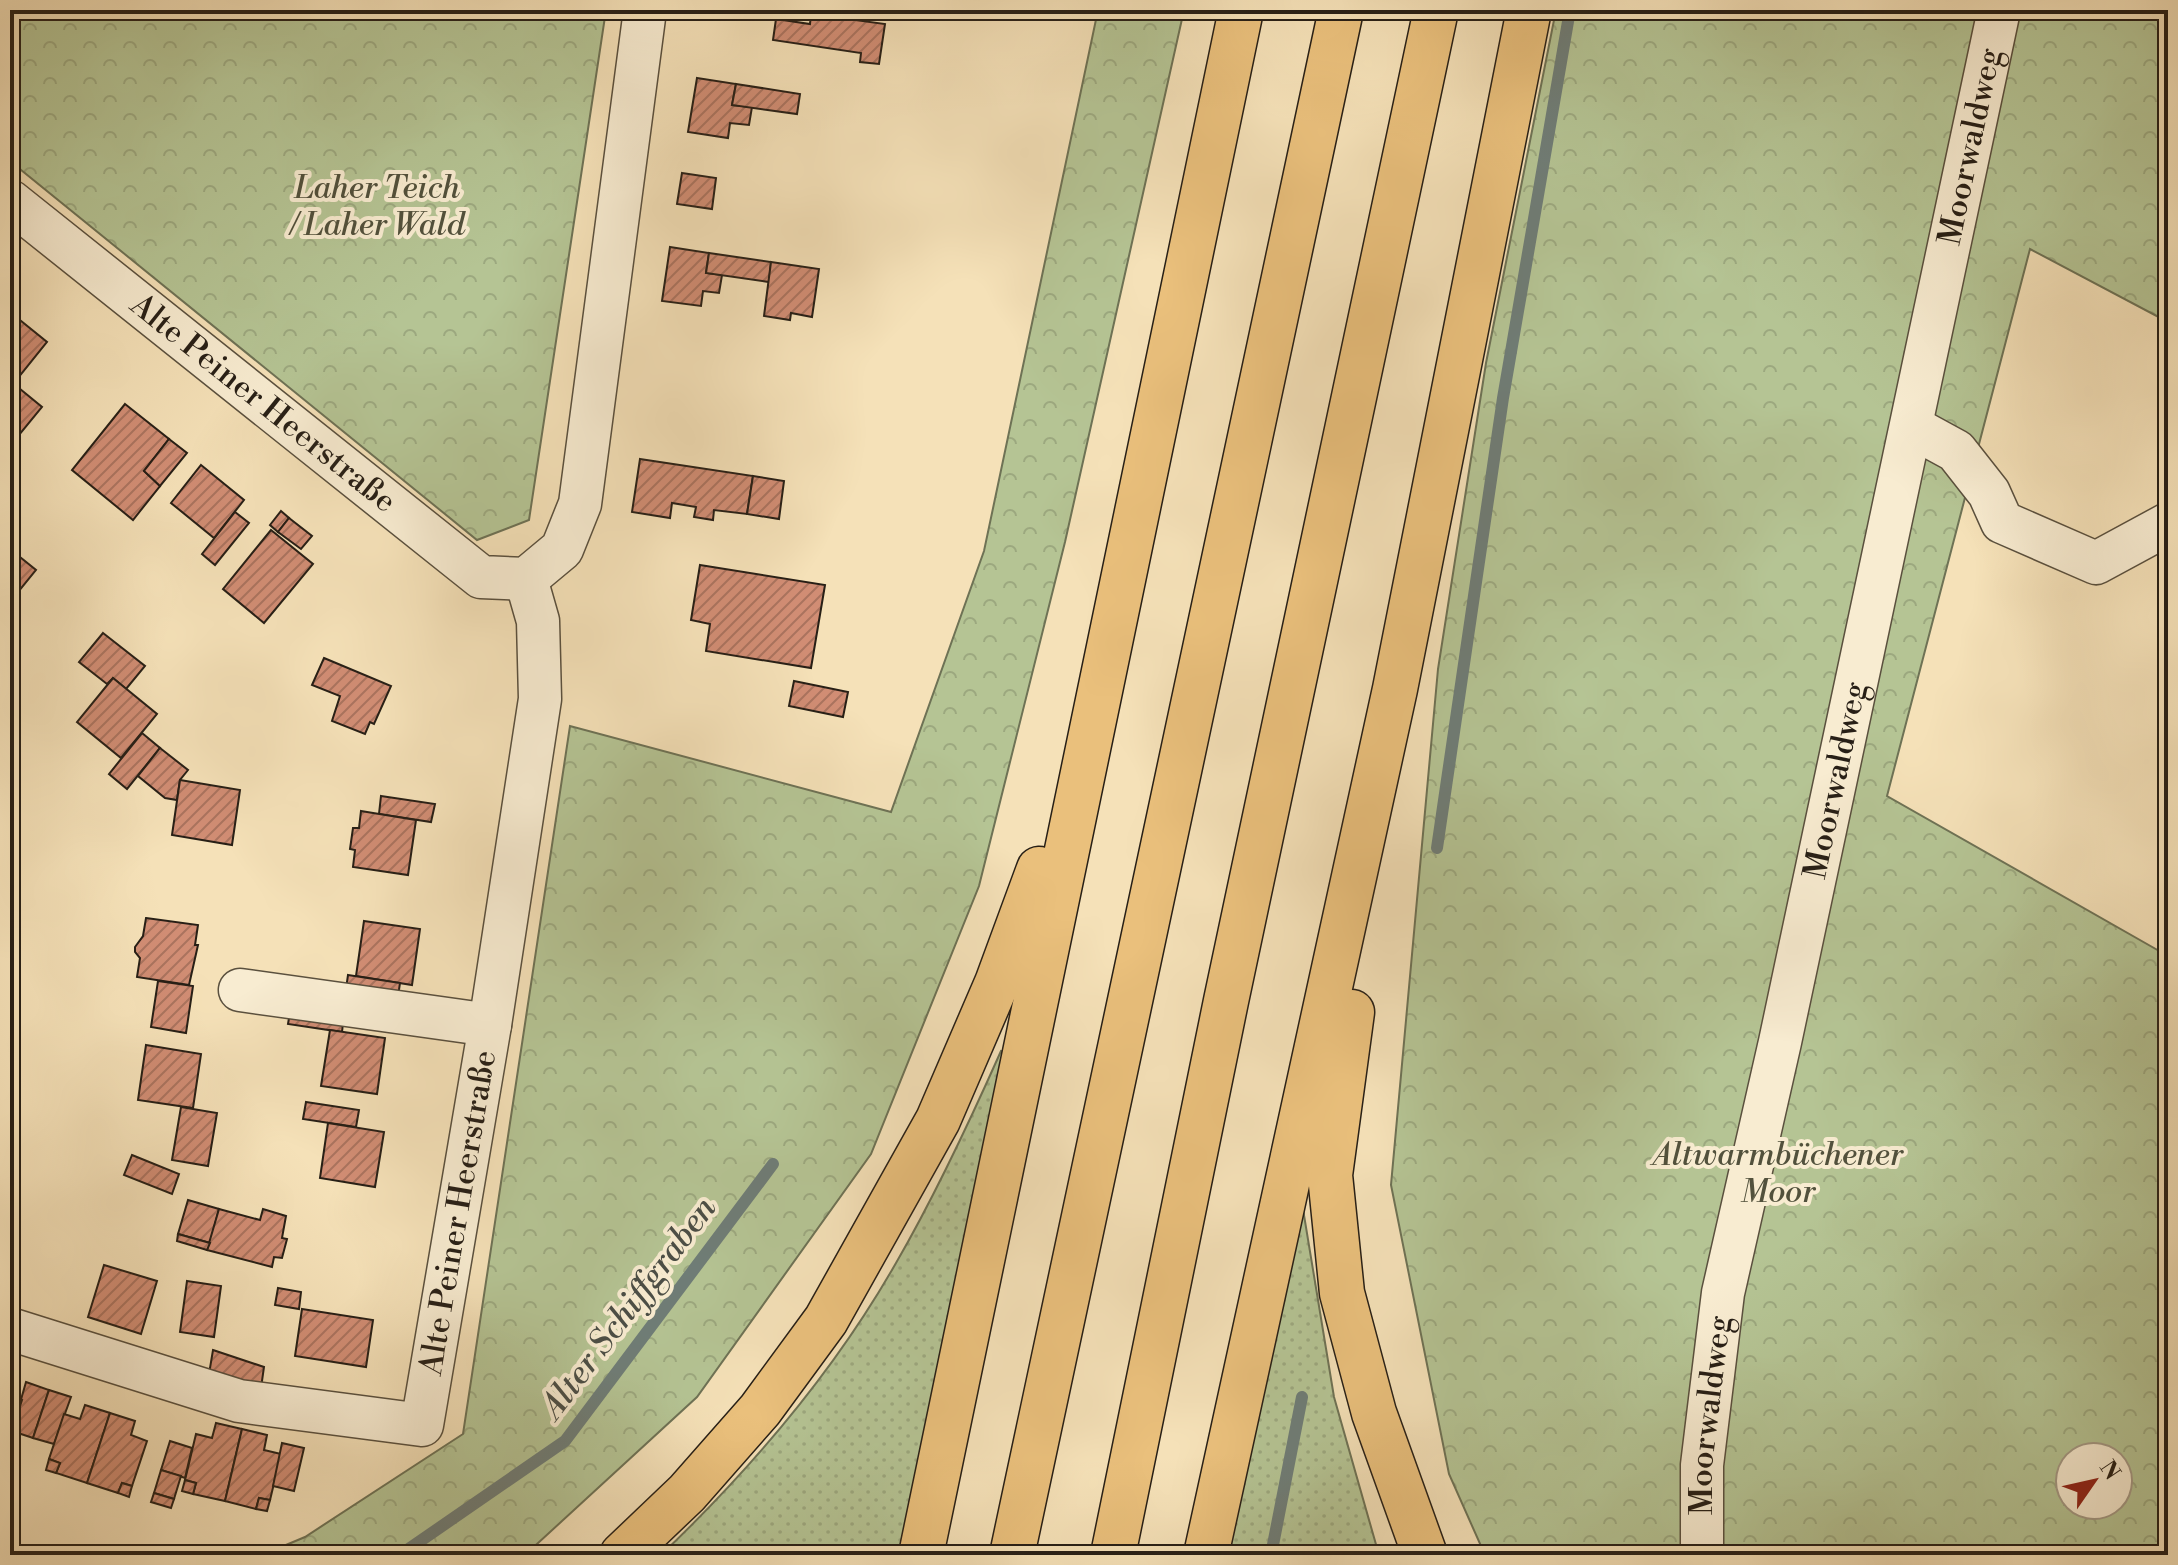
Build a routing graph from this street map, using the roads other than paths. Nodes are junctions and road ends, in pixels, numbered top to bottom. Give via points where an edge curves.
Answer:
1 (645, 10) edge
2 (1241, 10) edge
3 (1341, 10) edge
4 (1436, 10) edge
5 (1529, 10) edge
6 (1999, 10) edge
7 (10, 201) edge
8 (1912, 427) junction
9 (2168, 524) edge
10 (526, 579) junction
11 (1395, 689) junction
12 (1089, 735) junction
13 (240, 990) dead end
14 (490, 1025) junction
15 (10, 1329) edge
16 (622, 1555) edge
17 (921, 1555) edge
18 (1012, 1555) edge
19 (1113, 1555) edge
20 (1206, 1555) edge
21 (1425, 1555) edge
22 (1702, 1555) edge

1 - 10 street via 580,504 562,549
2 - 12 highway
3 - 18 highway
4 - 19 highway
5 - 11 highway
6 - 8 street, Moorwaldweg
7 - 10 street, Alte Peiner Heerstraße via 481,577
8 - 9 street via 1956,451 1989,493 2002,522 2085,559 2096,563
8 - 22 street, Moorwaldweg via 1723,1293 1702,1465
10 - 14 street, Alte Peiner Heerstraße via 538,621 540,699
11 - 20 highway
11 - 21 highway via 1390,809 1348,1039 1330,1175 1342,1293 1374,1413
12 - 16 highway via 997,983 938,1120 881,1226 826,1320 760,1410 687,1493
12 - 17 highway
13 - 14 street
14 - 15 street, Alte Peiner Heerstraße via 422,1425 239,1401

